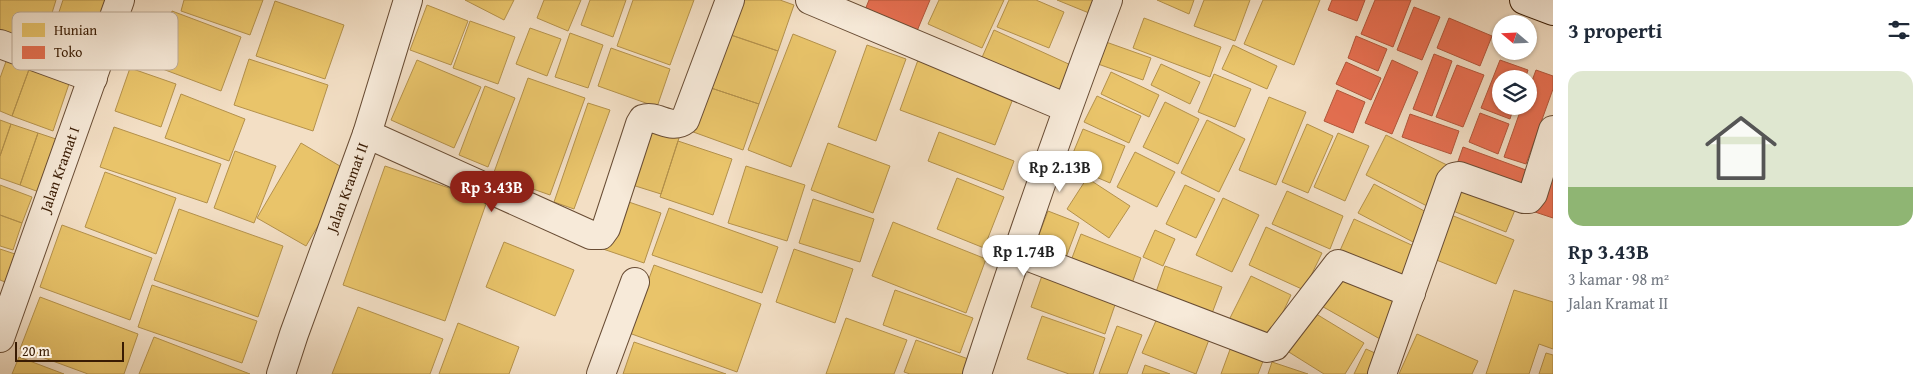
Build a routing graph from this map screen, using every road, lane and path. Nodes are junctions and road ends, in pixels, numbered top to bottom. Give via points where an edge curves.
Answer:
1 (120, 0) edge
2 (408, 0) edge
3 (730, 0) edge
4 (810, 0) edge
5 (1108, 0) edge
6 (1524, 0) edge
7 (1553, 11) edge
8 (116, 12) edge
9 (0, 44) edge
10 (12, 48) edge
11 (71, 70) edge
12 (96, 70) edge
13 (93, 78) junction
14 (1067, 108) junction
15 (1553, 130) edge
16 (367, 134) junction
17 (1016, 252) junction
18 (635, 282) dead end
19 (1411, 293) junction
20 (0, 338) edge
21 (281, 374) edge
22 (601, 374) edge
23 (977, 374) edge
24 (1382, 374) edge

1 - 8 street, Jalan Kramat I
2 - 16 street, Jalan Kramat II
3 - 16 street via 685,120 673,124 649,117 640,124 606,228 601,234 591,235
4 - 14 street
5 - 14 street
6 - 7 street
9 - 10 street
11 - 13 street
12 - 13 street, Jalan Kramat I
13 - 20 street, Jalan Kramat I
14 - 17 street
15 - 19 street via 1529,199 1459,176 1450,181
16 - 21 street, Jalan Kramat II
17 - 19 street via 1267,348 1275,346 1338,264
17 - 23 street
18 - 22 street
19 - 24 street

